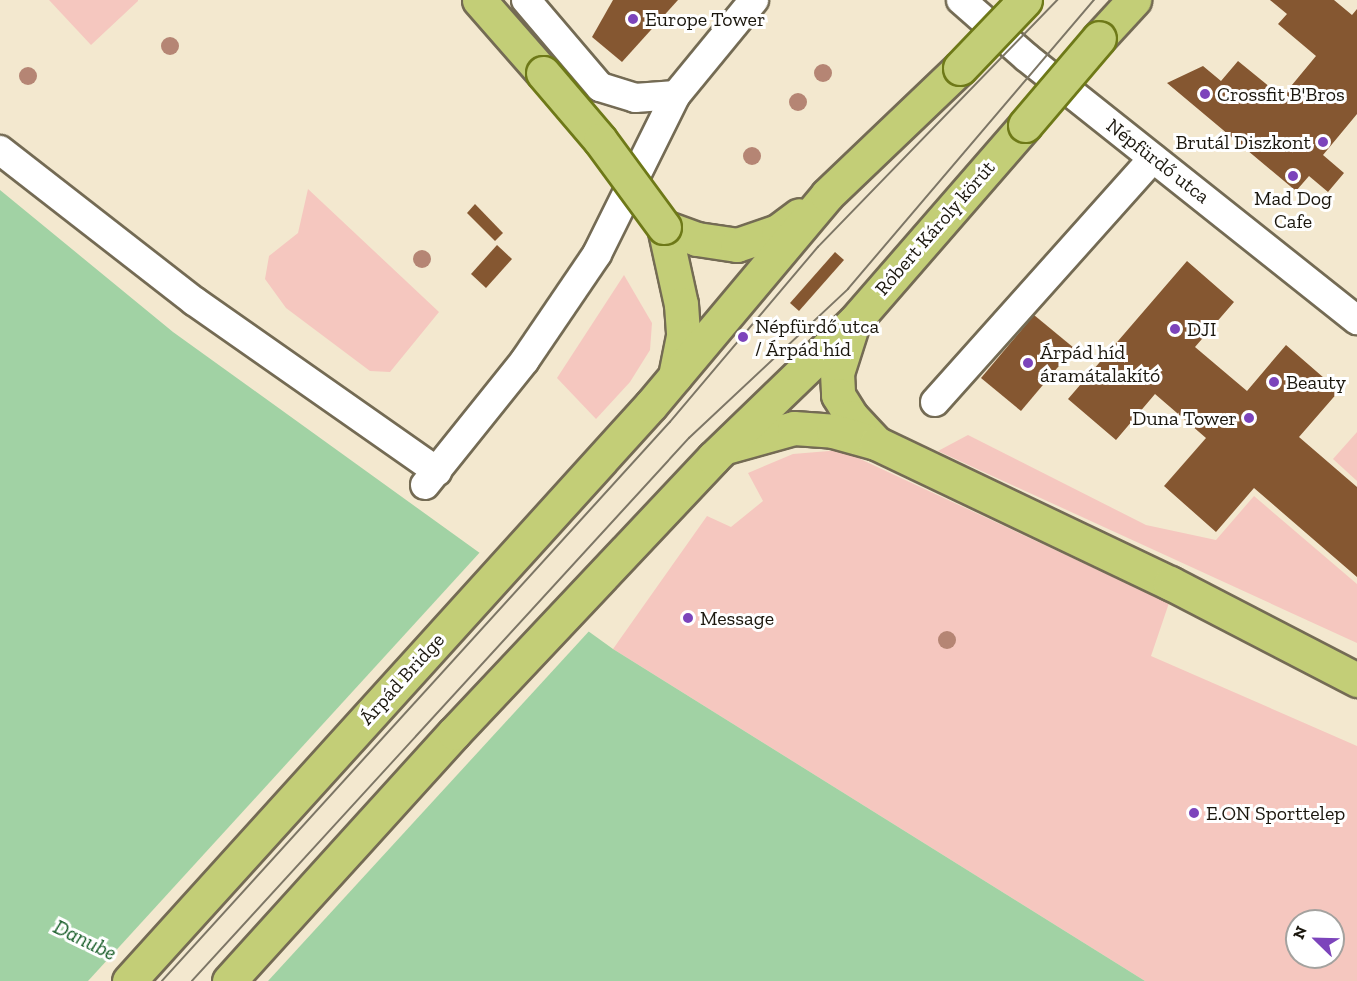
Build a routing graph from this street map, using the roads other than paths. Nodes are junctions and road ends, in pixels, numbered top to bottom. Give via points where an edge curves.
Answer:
1 (479, 0) edge
2 (526, 0) edge
3 (754, 0) edge
4 (961, 0) edge
5 (1025, 0) edge
6 (1134, 0) edge
7 (676, 95) junction
8 (0, 150) edge
9 (1153, 158) junction
10 (827, 195) junction
11 (664, 227) junction
12 (1352, 306) edge
13 (854, 322) junction
14 (674, 377) junction
15 (935, 402) dead end
16 (876, 443) junction
17 (719, 453) junction
18 (1357, 680) edge
19 (129, 981) edge
20 (229, 981) edge

1 - 11 main road, bridge via 600,140
2 - 7 street via 600,87 635,98
3 - 7 street
4 - 9 street, Népfürdő utca
5 - 10 main road, bridge
6 - 13 main road, Róbert Károly körút, bridge
7 - 8 street via 597,254 525,360 431,478
9 - 12 street, Népfürdő utca
9 - 15 street
10 - 11 main road via 778,231 751,243 737,245 697,239
10 - 14 main road
11 - 14 main road via 681,304 683,336
13 - 16 main road via 837,373 838,395
13 - 17 main road, Róbert Károly körút
14 - 19 main road, Árpád Bridge
16 - 17 main road via 832,431 794,428
16 - 18 main road via 1170,583
17 - 20 main road via 454,733

